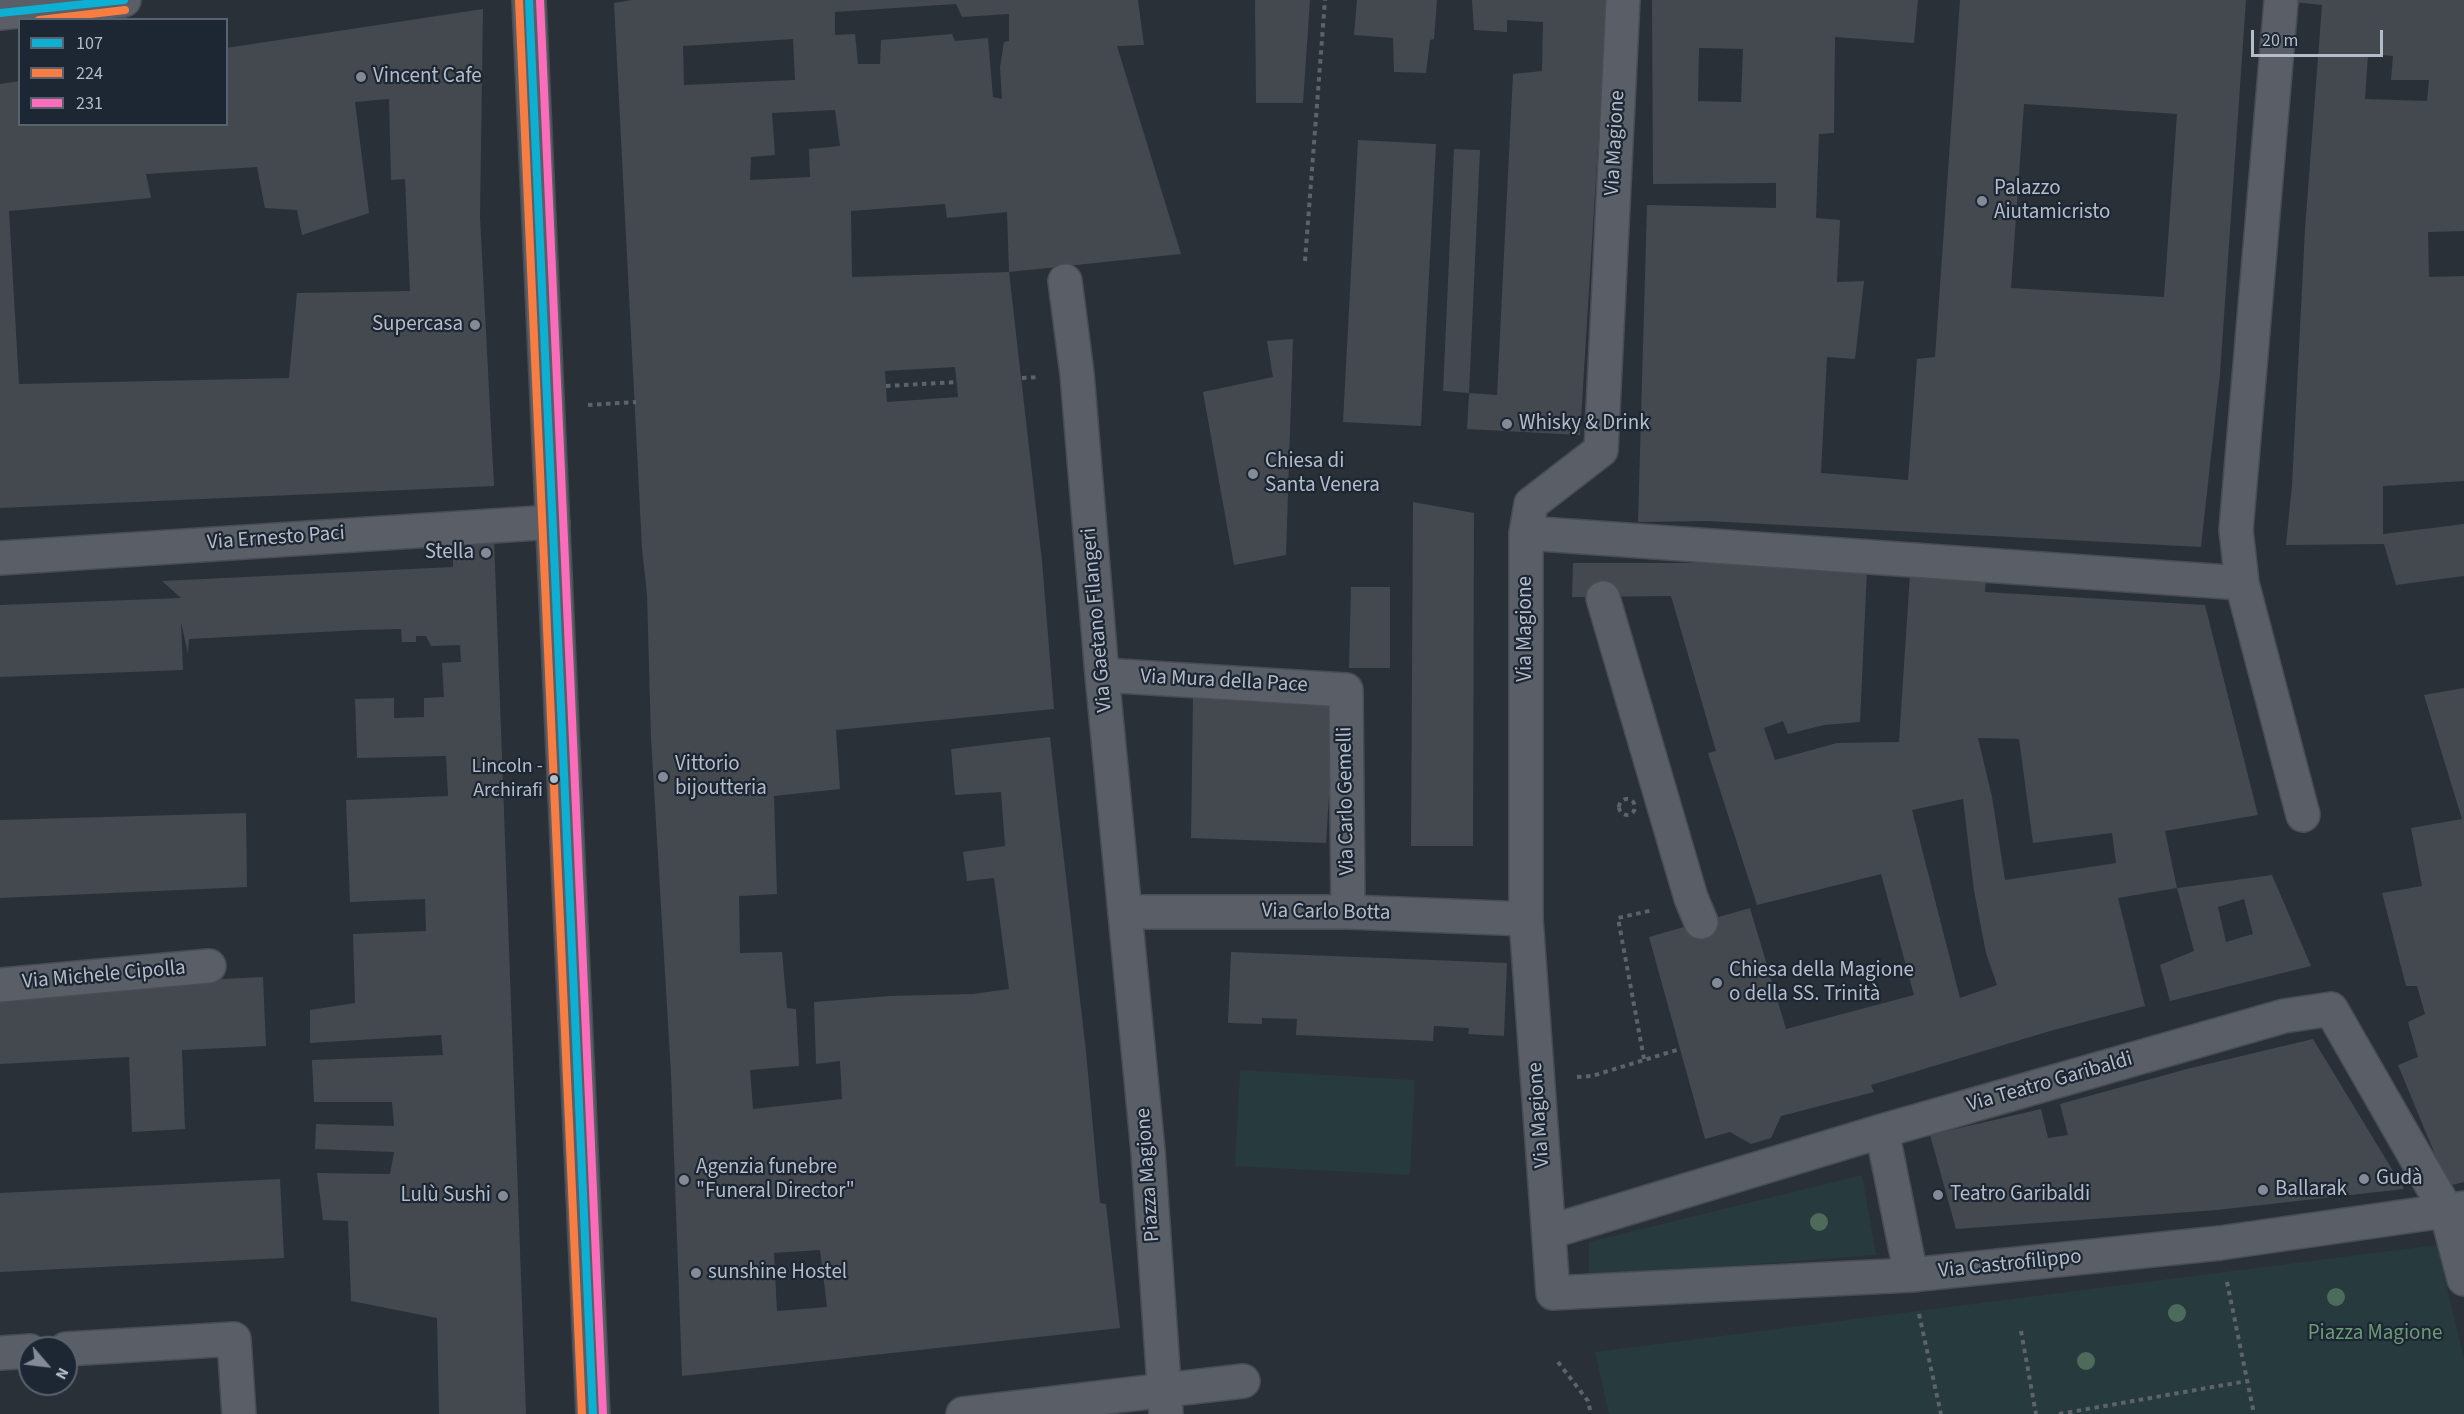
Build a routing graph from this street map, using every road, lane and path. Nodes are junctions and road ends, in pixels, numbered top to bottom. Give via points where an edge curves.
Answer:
1 (124, 0) edge
2 (529, 0) edge
3 (1326, 0) edge
4 (1623, 0) edge
5 (2281, 2) dead end
6 (0, 13) edge
7 (1305, 261) dead end
8 (1065, 281) dead end
9 (956, 382) dead end
10 (886, 386) dead end
11 (636, 402) dead end
12 (548, 408) junction
13 (553, 522) junction
14 (1526, 533) junction
15 (0, 558) edge
16 (2242, 583) junction
17 (1604, 598) dead end
18 (1102, 675) junction
19 (1346, 690) joint
20 (1630, 815) dead end
21 (2303, 815) dead end
22 (1634, 825) dead end
23 (1660, 908) dead end
24 (1126, 912) junction
25 (1348, 912) junction
26 (1526, 919) junction
27 (1701, 922) dead end
28 (1131, 958) joint
29 (208, 966) dead end
30 (0, 985) edge
31 (1680, 1049) dead end
32 (1644, 1059) junction
33 (1537, 1082) junction
34 (1882, 1131) junction
35 (2455, 1209) edge
36 (1549, 1232) junction
37 (2220, 1243) junction
38 (1911, 1275) junction
39 (2464, 1279) edge
40 (1553, 1293) joint
41 (2021, 1330) dead end
42 (78, 1348) edge
43 (18, 1352) edge
44 (0, 1353) edge
45 (1558, 1362) dead end
46 (1243, 1381) dead end
47 (2247, 1381) junction
48 (1165, 1403) edge
49 (239, 1414) edge
50 (593, 1414) edge
51 (963, 1414) edge
52 (1591, 1414) edge
53 (1941, 1414) edge
54 (2036, 1414) edge
55 (2059, 1414) edge
56 (2254, 1414) edge

1 - 6 street
2 - 12 street
3 - 7 path
4 - 14 street, Via Magione via 1601,450 1531,504
5 - 16 street via 2236,530
8 - 18 street, Via Gaetano Filangeri via 1077,374
9 - 10 path
11 - 12 path
12 - 13 street
13 - 15 street, Via Ernesto Paci
13 - 50 street
14 - 16 street
14 - 26 street, Via Magione
16 - 21 street
17 - 27 street
18 - 19 street, Via Mura della Pace
18 - 24 street, Via Gaetano Filangeri
19 - 25 street, Via Carlo Gemelli
20 - 22 path
23 - 32 path via 1618,918
24 - 25 street, Via Carlo Botta
24 - 28 street, Via Gaetano Filangeri
25 - 26 street, Via Carlo Botta
26 - 33 street, Via Magione
28 - 48 street, Piazza Magione
29 - 30 street, Via Michele Cipolla
31 - 32 path
32 - 33 path via 1592,1076
33 - 36 street, Via Magione
34 - 35 street, Via Teatro Garibaldi via 2284,1016 2331,1009
34 - 36 street, Via Teatro Garibaldi
34 - 38 street
35 - 37 street, Via Castrofilippo
35 - 39 street
36 - 40 street, Via Magione
37 - 38 street, Via Castrofilippo
37 - 47 path
38 - 40 street, Via Castrofilippo
38 - 53 path
41 - 54 path
42 - 49 street via 234,1339
43 - 44 street
45 - 52 path via 1588,1401
46 - 48 street
47 - 55 path
47 - 56 path
48 - 51 street

